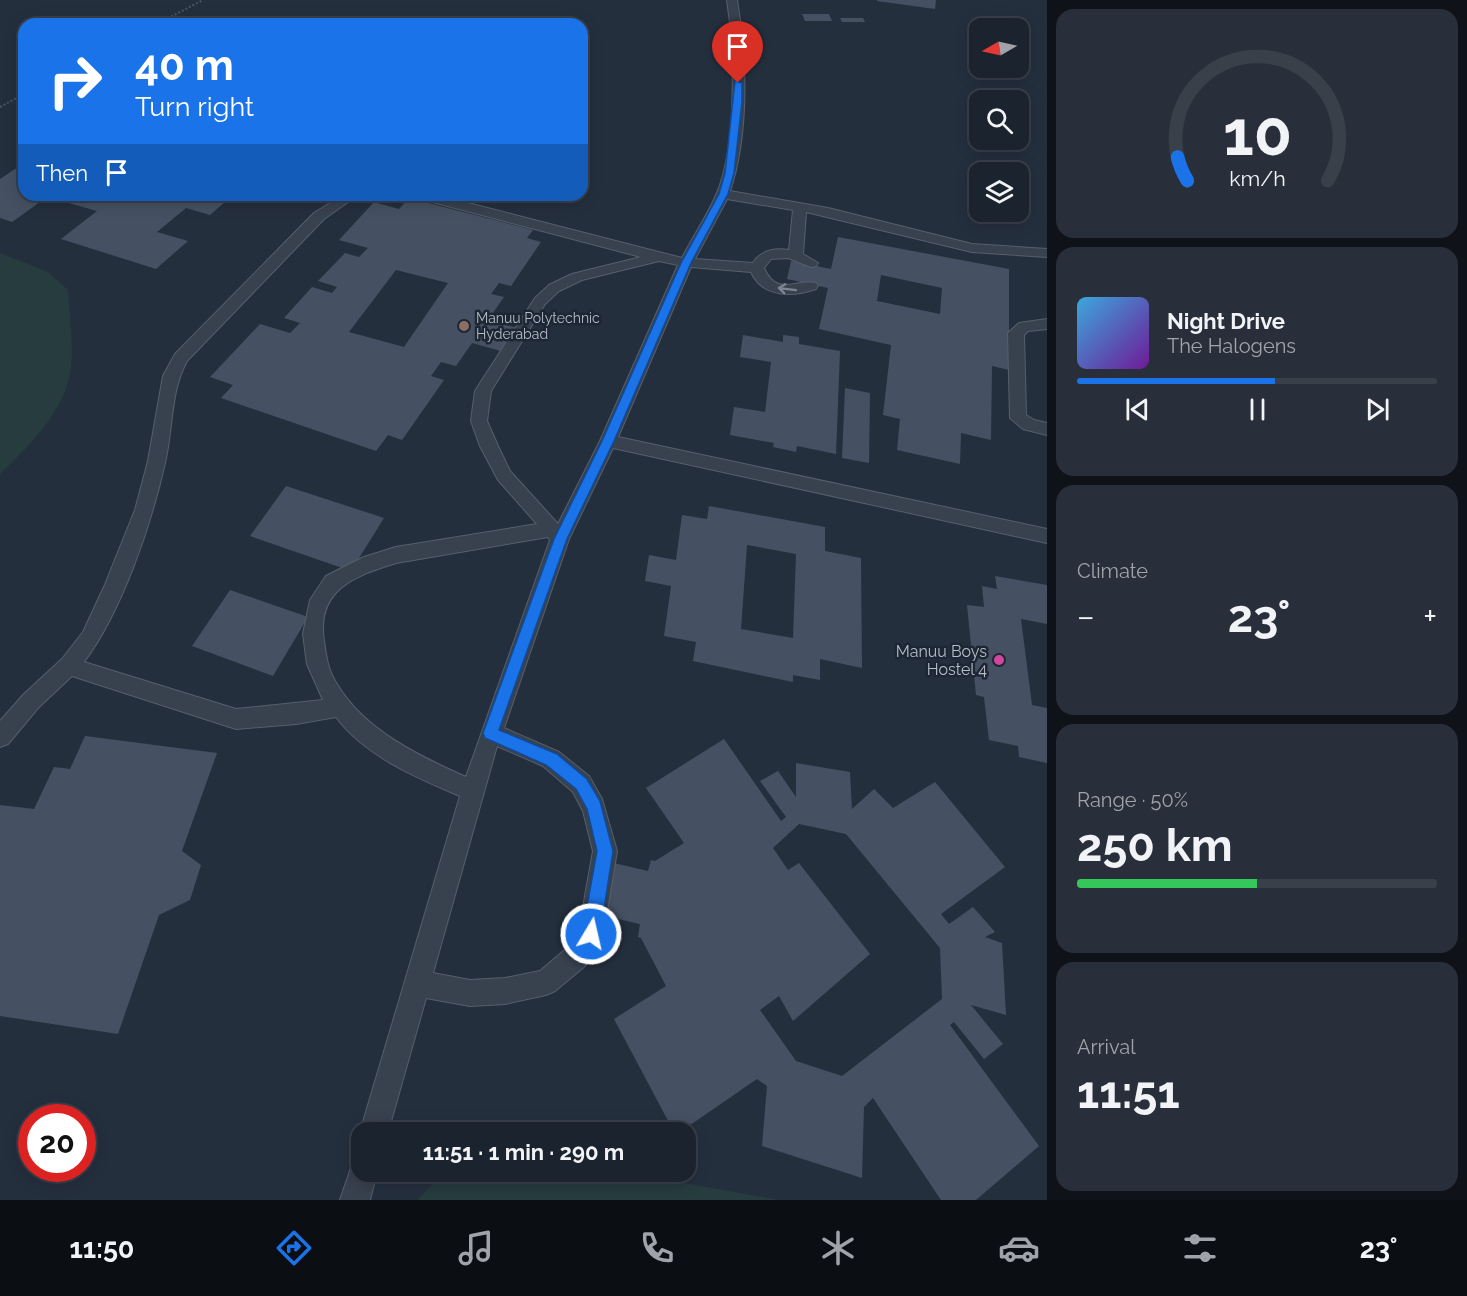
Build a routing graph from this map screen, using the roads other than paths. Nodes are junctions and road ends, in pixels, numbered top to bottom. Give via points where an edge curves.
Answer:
1 (732, 0) edge
2 (723, 194) junction
3 (343, 201) edge
4 (445, 201) edge
5 (800, 206) junction
6 (1047, 254) edge
7 (796, 255) junction
8 (659, 257) junction
9 (686, 263) junction
10 (811, 263) dead end
11 (757, 268) junction
12 (811, 286) dead end
13 (1047, 324) edge
14 (1047, 429) edge
15 (608, 441) junction
16 (556, 534) junction
17 (1047, 536) edge
18 (69, 666) junction
19 (338, 707) junction
20 (491, 733) junction
21 (0, 736) edge
22 (473, 791) junction
23 (417, 983) junction
24 (377, 1122) edge
25 (360, 1182) edge
26 (355, 1200) edge

1 - 2 lane via 738,102 730,173
2 - 5 lane
2 - 9 lane
3 - 18 lane via 319,216 181,357 171,376 157,461 144,510 90,638
4 - 8 lane
5 - 6 lane via 972,248
5 - 7 lane
7 - 10 lane
7 - 11 lane via 769,255
8 - 9 lane
8 - 16 lane via 576,277 554,288 540,301 483,391 479,421 489,446 504,475
9 - 11 lane
9 - 15 lane
12 -> 11 lane via 793,291 772,286 758,275
13 - 14 lane via 1024,327 1016,333 1018,418
15 - 16 lane
15 - 17 lane
16 - 19 lane via 443,545 396,555 331,583 319,602 313,643
16 - 20 lane
18 - 19 lane via 236,719
18 - 21 lane
19 - 22 lane via 405,760
20 - 22 lane
20 - 23 lane via 551,759 581,784 594,807 605,851 591,934 576,957 546,982 505,991 470,993
22 - 23 lane
23 - 24 lane
25 - 26 lane

